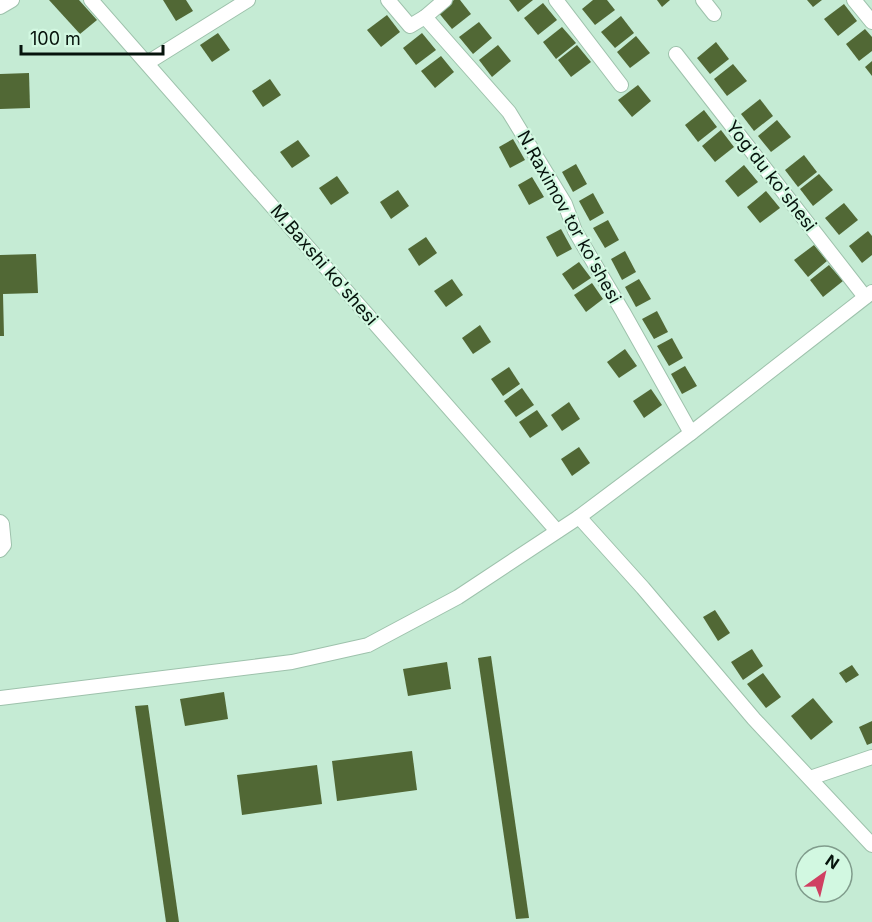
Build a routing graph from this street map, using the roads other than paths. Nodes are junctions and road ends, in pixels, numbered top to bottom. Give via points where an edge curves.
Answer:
1 (91, 0) edge
2 (248, 0) edge
3 (388, 0) edge
4 (445, 0) edge
5 (556, 0) edge
6 (703, 0) edge
7 (854, 0) edge
8 (714, 14) dead end
9 (425, 17) junction
10 (872, 22) edge
11 (676, 54) dead end
12 (147, 63) junction
13 (621, 85) dead end
14 (869, 295) edge
15 (691, 433) junction
16 (579, 517) junction
17 (0, 522) edge
18 (557, 531) junction
19 (0, 550) edge
20 (0, 698) edge
21 (872, 757) edge
22 (810, 778) junction
23 (872, 845) edge

1 - 12 street, M.Baxshi ko'shesi
2 - 12 street
3 - 9 street via 410,26
4 - 9 street
5 - 13 street
6 - 8 street
7 - 10 street
9 - 15 street, N.Raximov tor ko'shesi via 509,112 565,204 575,231
11 - 14 street, Yog'du ko'shesi
12 - 18 street, M.Baxshi ko'shesi
14 - 15 street
15 - 16 street
16 - 18 street
16 - 22 street via 753,719
17 - 19 street via 4,545
18 - 20 street via 458,597 368,645 292,662
21 - 22 street
22 - 23 street

